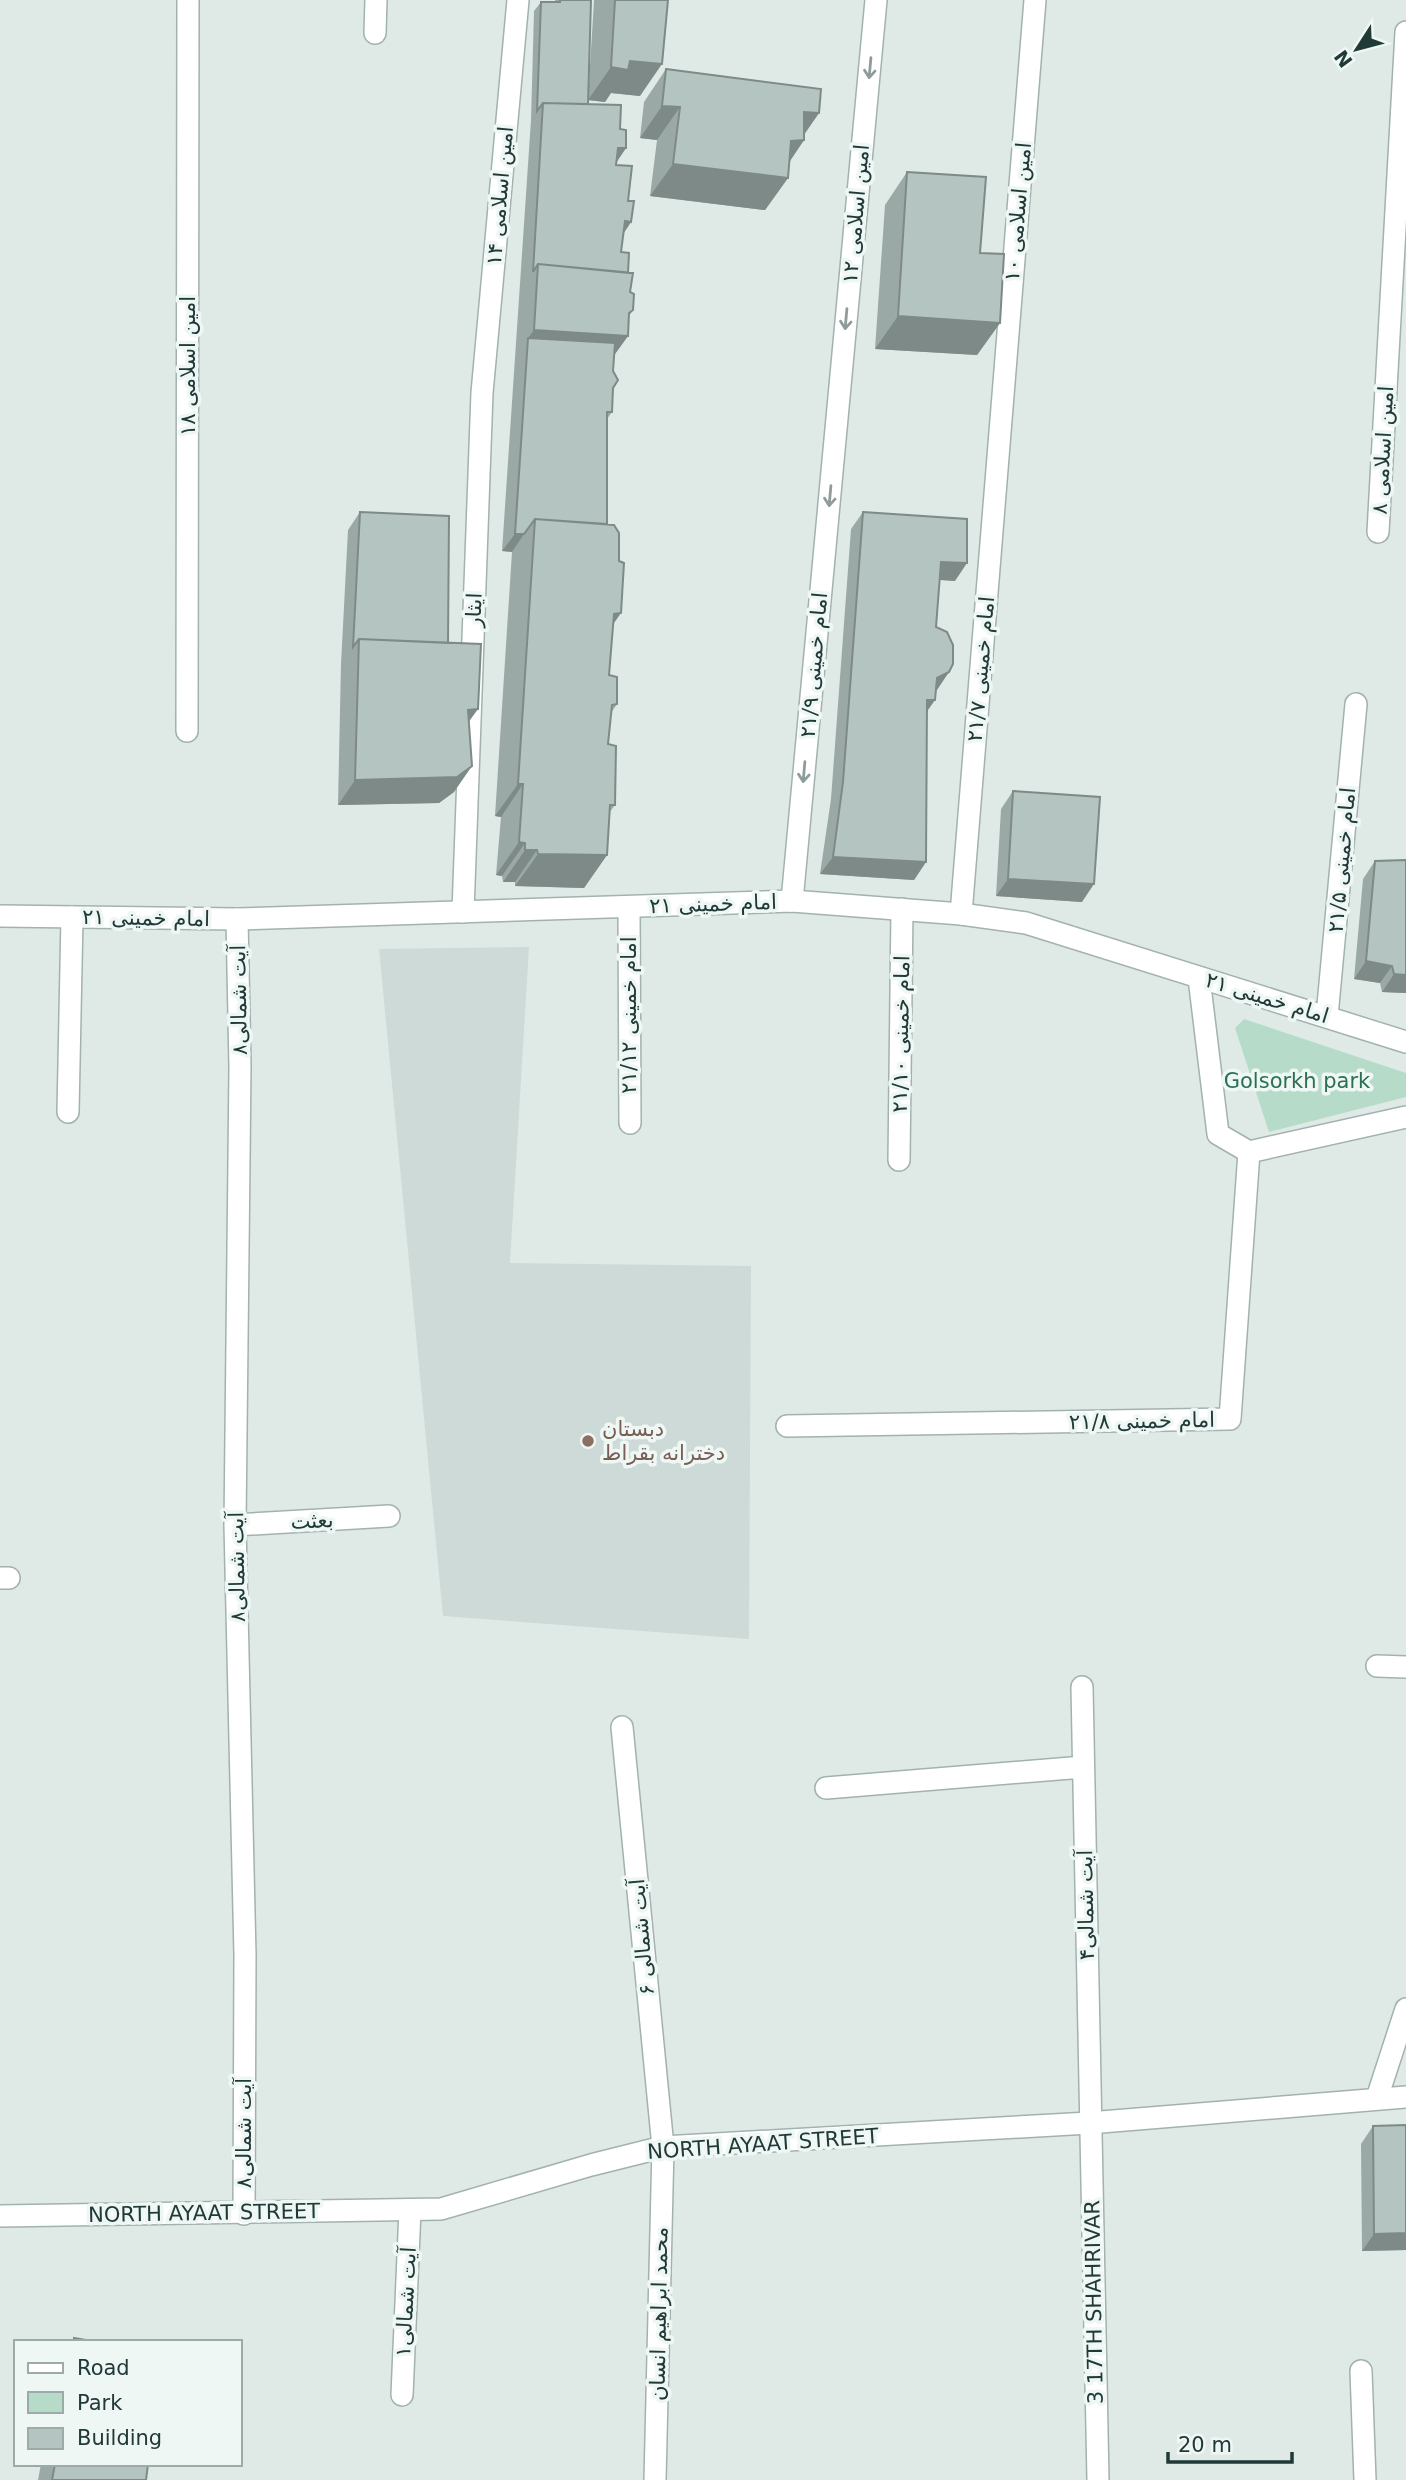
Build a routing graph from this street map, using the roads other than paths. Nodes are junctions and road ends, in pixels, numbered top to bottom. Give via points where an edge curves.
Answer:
1 (188, 0) edge
2 (376, 0) edge
3 (518, 0) edge
4 (876, 0) edge
5 (1035, 0) edge
6 (1406, 32) edge
7 (375, 33) dead end
8 (482, 393) joint
9 (1000, 424) joint
10 (836, 428) joint
11 (1378, 532) dead end
12 (1356, 704) dead end
13 (187, 731) dead end
14 (792, 901) junction
15 (629, 907) junction
16 (902, 909) junction
17 (463, 912) junction
18 (961, 914) junction
19 (0, 916) edge
20 (72, 917) junction
21 (237, 919) junction
22 (1199, 978) junction
23 (1327, 1016) junction
24 (1406, 1042) edge
25 (68, 1112) dead end
26 (1406, 1117) edge
27 (630, 1124) dead end
28 (1249, 1152) junction
29 (899, 1160) dead end
30 (787, 1426) dead end
31 (388, 1516) dead end
32 (235, 1525) junction
33 (1377, 1666) dead end
34 (1406, 1667) edge
35 (1082, 1687) dead end
36 (622, 1727) dead end
37 (1083, 1768) junction
38 (826, 1788) dead end
39 (1406, 2009) edge
40 (1377, 2098) junction
41 (1406, 2098) edge
42 (1089, 2123) junction
43 (663, 2147) junction
44 (410, 2210) junction
45 (244, 2214) junction
46 (0, 2216) edge
47 (1361, 2371) dead end
48 (402, 2395) dead end
49 (655, 2480) edge
50 (1098, 2480) edge
51 (1365, 2480) edge

1 - 13 street, امین اسلامی ۱۸
2 - 7 street
3 - 8 street, امین اسلامی ۱۴
4 -> 10 street, امین اسلامی ۱۲
5 - 9 street, امین اسلامی ۱۰
6 - 11 street, امین اسلامی ۸
8 - 17 street, ایثار
9 - 18 street, امام خمینی ۲۱/۷
10 -> 14 street, امام خمینی ۲۱/۹
12 - 23 street, امام خمینی ۲۱/۵
14 - 15 street, امام خمینی ۲۱
14 - 16 street, امام خمینی ۲۱
15 - 17 street, امام خمینی ۲۱
15 - 27 street, امام خمینی ۲۱/۱۲
16 - 18 street, امام خمینی ۲۱
16 - 29 street, امام خمینی ۲۱/۱۰
17 - 21 street, امام خمینی ۲۱
18 - 22 street, امام خمینی ۲۱ via 1026,923
19 - 20 street, امام خمینی ۲۱
20 - 21 street, امام خمینی ۲۱
20 - 25 street
21 - 32 street, آیت شمالی۸
22 - 23 street, امام خمینی ۲۱
22 - 28 street via 1218,1134
23 - 24 street, امام خمینی ۲۱
26 - 28 street
28 - 30 street, امام خمینی ۲۱/۸ via 1230,1419
31 - 32 street, بعثت
32 - 45 street, آیت شمالی۸ via 245,1955
33 - 34 street
35 - 37 street, آیت شمالی۴
36 - 43 street, آیت شمالی ۶
37 - 38 street
37 - 42 street, آیت شمالی۴
39 - 40 street
40 - 41 street, NORTH AYAAT STREET
40 - 42 street, NORTH AYAAT STREET
42 - 43 street, NORTH AYAAT STREET
42 - 50 street, 3 17TH SHAHRIVAR
43 - 44 street, NORTH AYAAT STREET via 441,2209
43 - 49 street, محمد ابراهیم انسان
44 - 45 street, NORTH AYAAT STREET
44 - 48 street, آیت شمالی۱
45 - 46 street, NORTH AYAAT STREET
47 - 51 street

